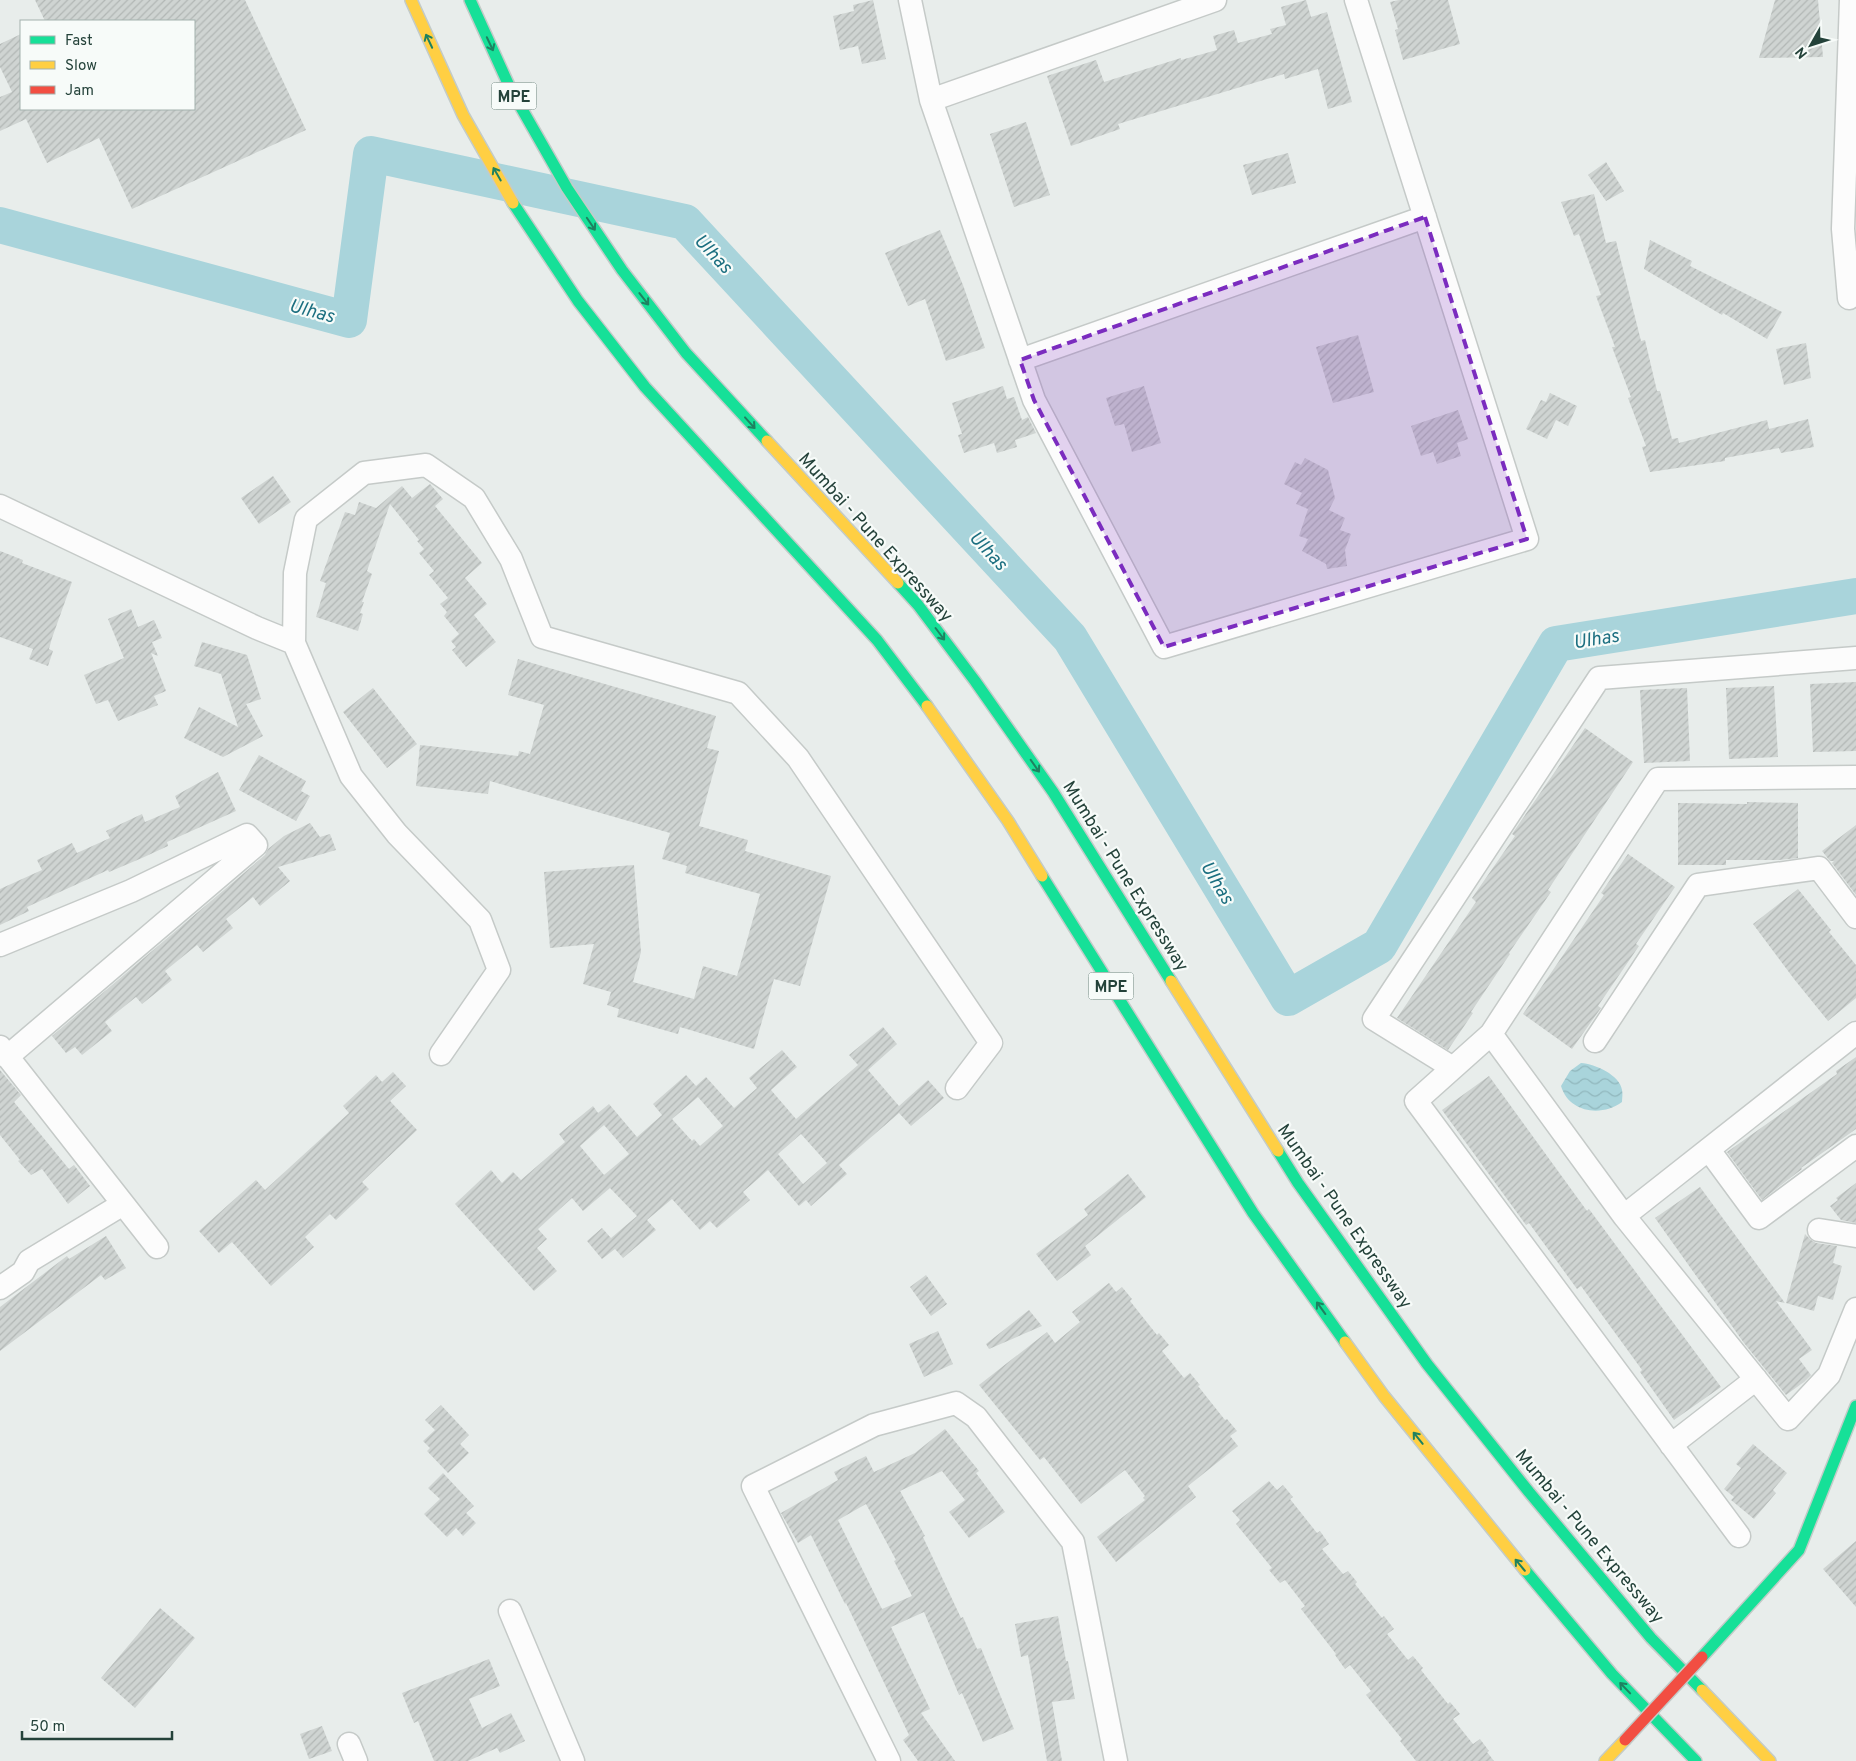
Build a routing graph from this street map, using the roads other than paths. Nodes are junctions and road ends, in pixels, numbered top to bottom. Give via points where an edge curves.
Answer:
1 (410, 0) edge
2 (470, 0) edge
3 (910, 0) edge
4 (1215, 0) edge
5 (1356, 0) edge
6 (1851, 0) edge
7 (931, 100) junction
8 (1425, 218) junction
9 (1849, 298) dead end
10 (1020, 360) junction
11 (0, 506) edge
12 (294, 643) junction
13 (1856, 658) edge
14 (1856, 777) edge
15 (1856, 917) edge
16 (0, 944) edge
17 (1856, 1033) edge
18 (1491, 1034) junction
19 (1596, 1041) dead end
20 (4, 1052) edge
21 (441, 1054) dead end
22 (1452, 1068) junction
23 (957, 1088) dead end
24 (1856, 1146) edge
25 (1708, 1150) junction
26 (124, 1204) junction
27 (1624, 1216) junction
28 (1819, 1230) dead end
29 (1856, 1236) edge
30 (157, 1247) dead end
31 (0, 1288) edge
32 (1856, 1309) edge
33 (1756, 1379) junction
34 (1856, 1406) edge
35 (1671, 1445) junction
36 (1738, 1536) dead end
37 (510, 1611) dead end
38 (573, 1761) edge
39 (889, 1761) edge
40 (1116, 1761) edge
41 (1605, 1761) edge
42 (1696, 1761) edge
43 (1770, 1761) edge

42 -> 1 main road, MPE via 1612,1674 1384,1396 1253,1213 1008,821 877,640 645,387 578,302 521,216 464,117
2 -> 43 main road, Mumbai - Pune Expressway / MPE via 511,90 567,188 615,260 686,353 918,605 975,681 1053,792 1298,1183 1427,1364 1652,1638
3 - 7 street
4 - 7 street
5 - 8 street
6 - 9 street via 1843,229
7 - 10 street
8 - 10 street
8 - 10 street via 1527,539 1164,646 1034,400
11 - 12 street
12 - 21 street via 350,776 398,834 480,920 499,970
12 - 23 street via 295,573 306,519 364,473 426,465 474,498 511,559 542,637 738,694 798,758 991,1044
13 - 22 street via 1599,678 1374,1019
14 - 18 street via 1658,779
15 - 19 street via 1819,868 1698,885
16 - 20 street via 131,891 247,835 256,846
17 - 25 street
18 - 22 street
18 - 27 street
20 - 26 street
22 - 35 street via 1416,1101
24 - 25 street via 1759,1218
25 - 27 street
26 - 30 street
26 - 31 street via 29,1261 24,1272
27 - 33 street
28 - 29 street
32 - 33 street via 1829,1375 1788,1419
33 - 35 street
34 - 41 main road, bridge via 1799,1550
35 - 36 street
37 - 38 street
39 - 40 street via 753,1486 874,1425 956,1403 976,1417 1073,1542

